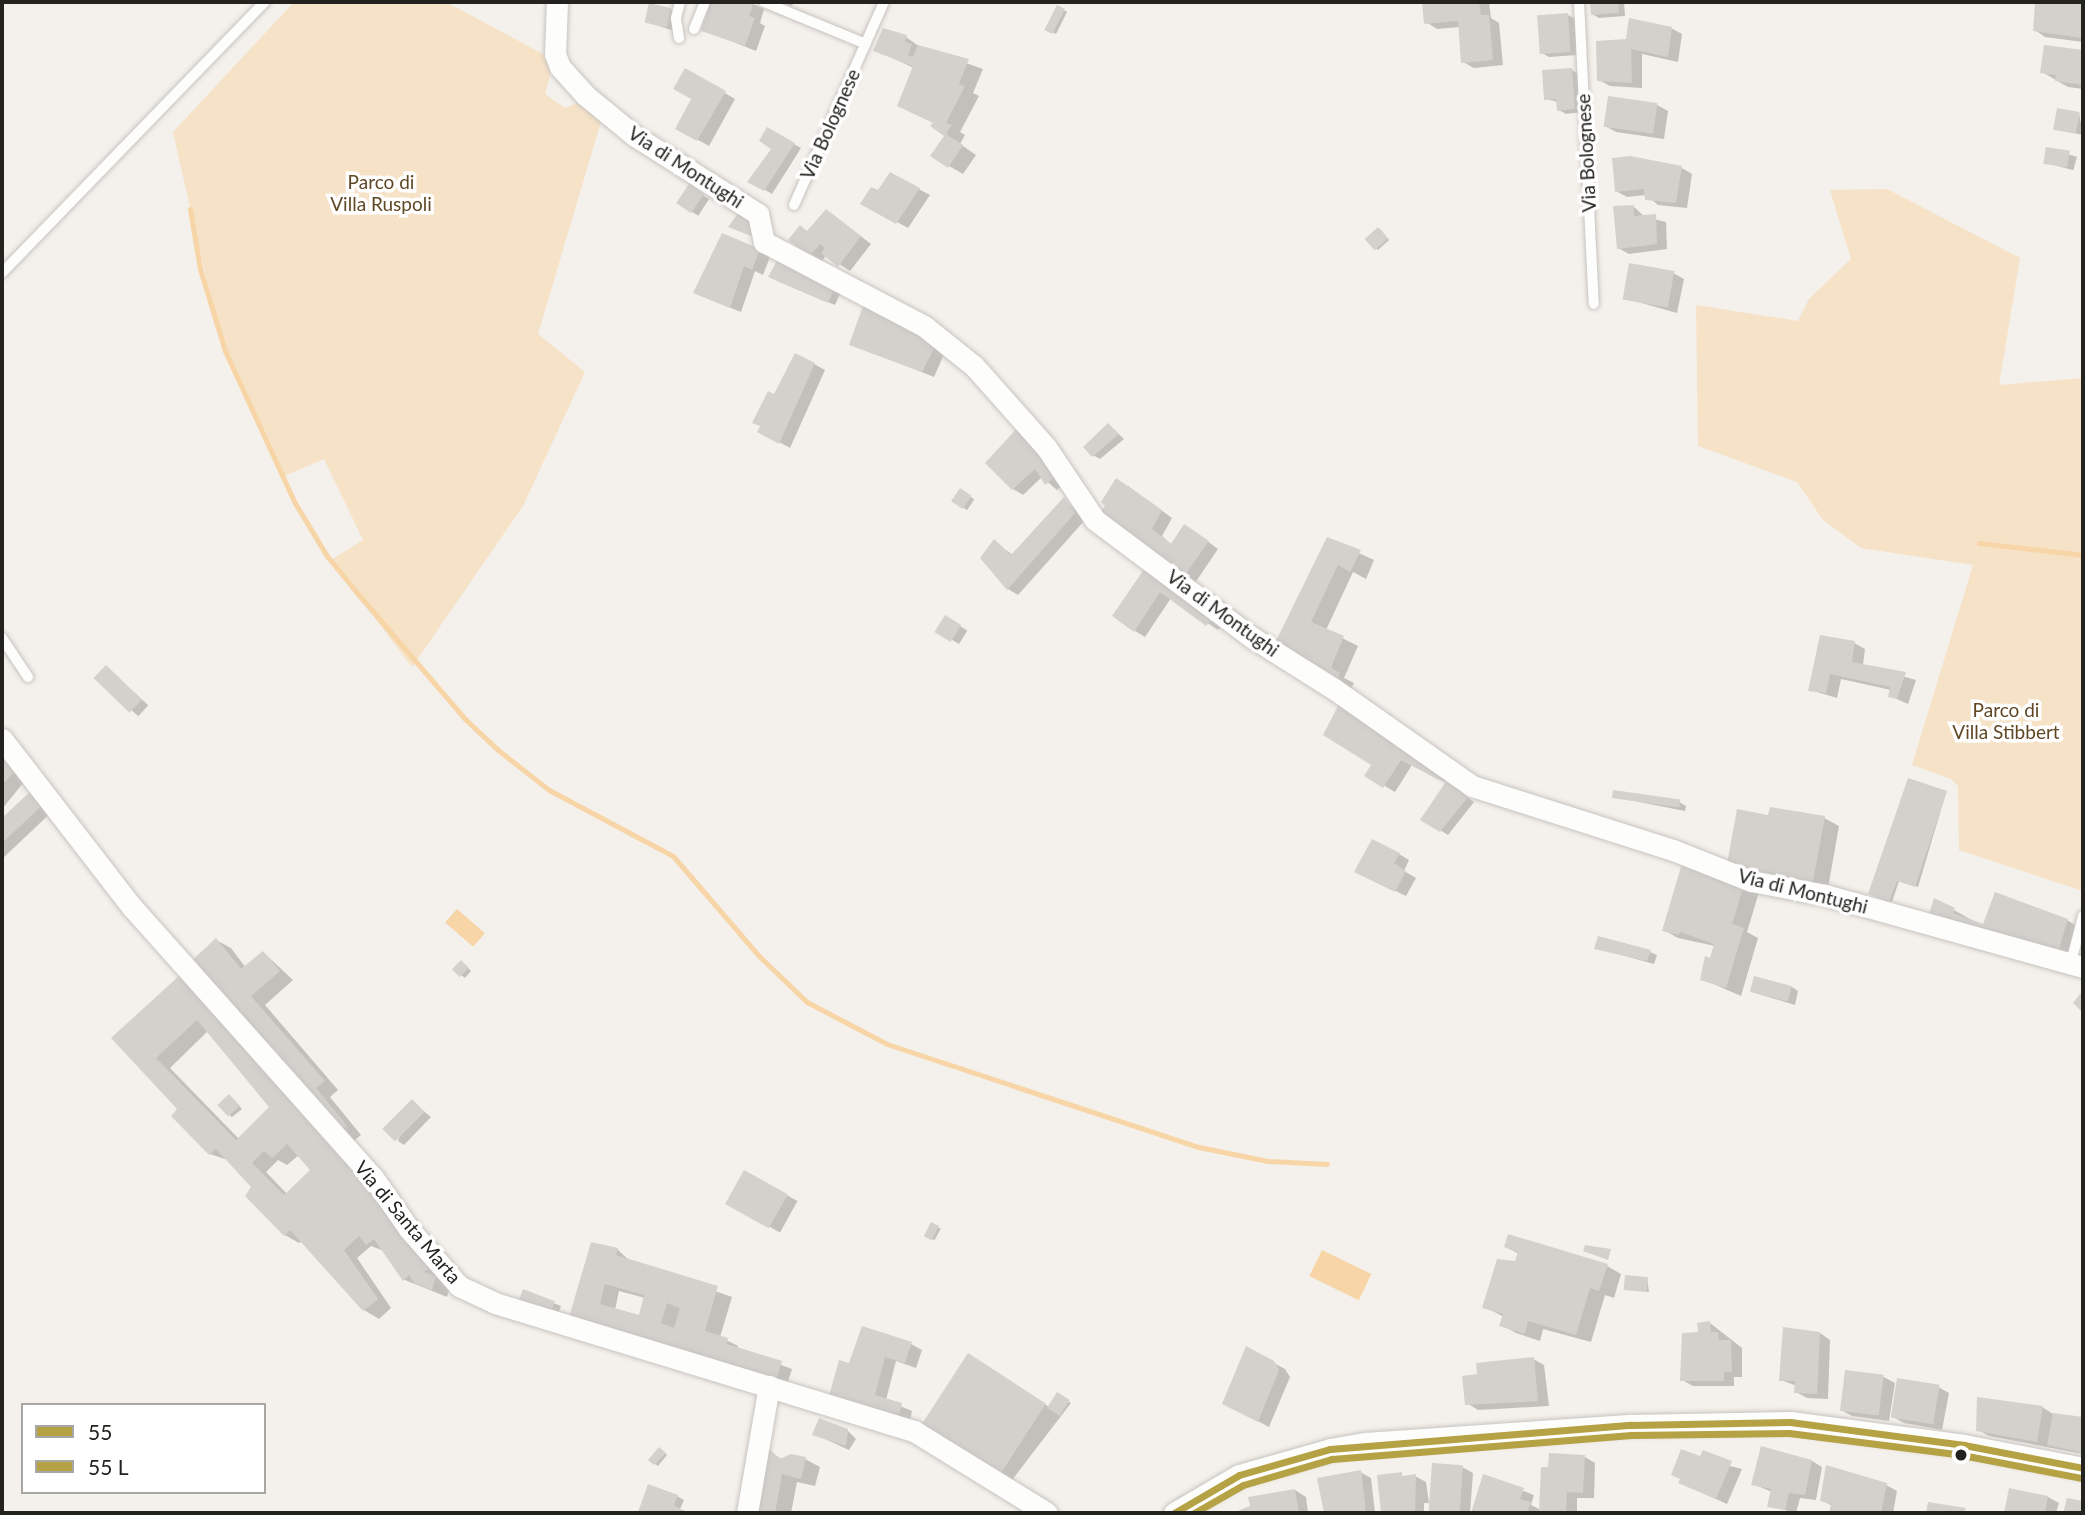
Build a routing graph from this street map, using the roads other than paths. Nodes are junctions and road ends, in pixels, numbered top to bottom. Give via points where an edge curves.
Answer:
1 (265, 2) edge
2 (557, 2) edge
3 (680, 2) edge
4 (705, 2) edge
5 (764, 2) edge
6 (884, 2) edge
7 (1579, 2) edge
8 (694, 29) dead end
9 (679, 38) dead end
10 (866, 44) junction
11 (794, 205) dead end
12 (2, 273) edge
13 (1594, 304) dead end
14 (2, 638) edge
15 (28, 677) dead end
16 (2, 739) edge
17 (2083, 916) edge
18 (2077, 967) edge
19 (769, 1386) junction
20 (2083, 1468) edge
21 (747, 1513) edge
22 (1046, 1513) edge
23 (1174, 1513) edge

1 - 12 lane
2 - 18 street, Via di Montughi via 555,54 584,95 635,136 758,214 764,242 924,326 974,366 1046,447 1095,520 1253,638 1472,786 1673,850 1751,881 1825,895
3 - 9 lane
4 - 8 lane
5 - 10 lane, Via Bolognese
6 - 10 lane, Via Bolognese
7 - 13 lane, Via Bolognese
10 - 11 lane, Via Bolognese
14 - 15 lane
16 - 19 street, Via di Santa Marta via 132,907 372,1176 409,1229 468,1292
17 - 18 lane
19 - 21 street
19 - 22 street, Via di Santa Marta via 933,1440
20 - 23 street via 1964,1445 1790,1422 1631,1426 1365,1443 1239,1475

